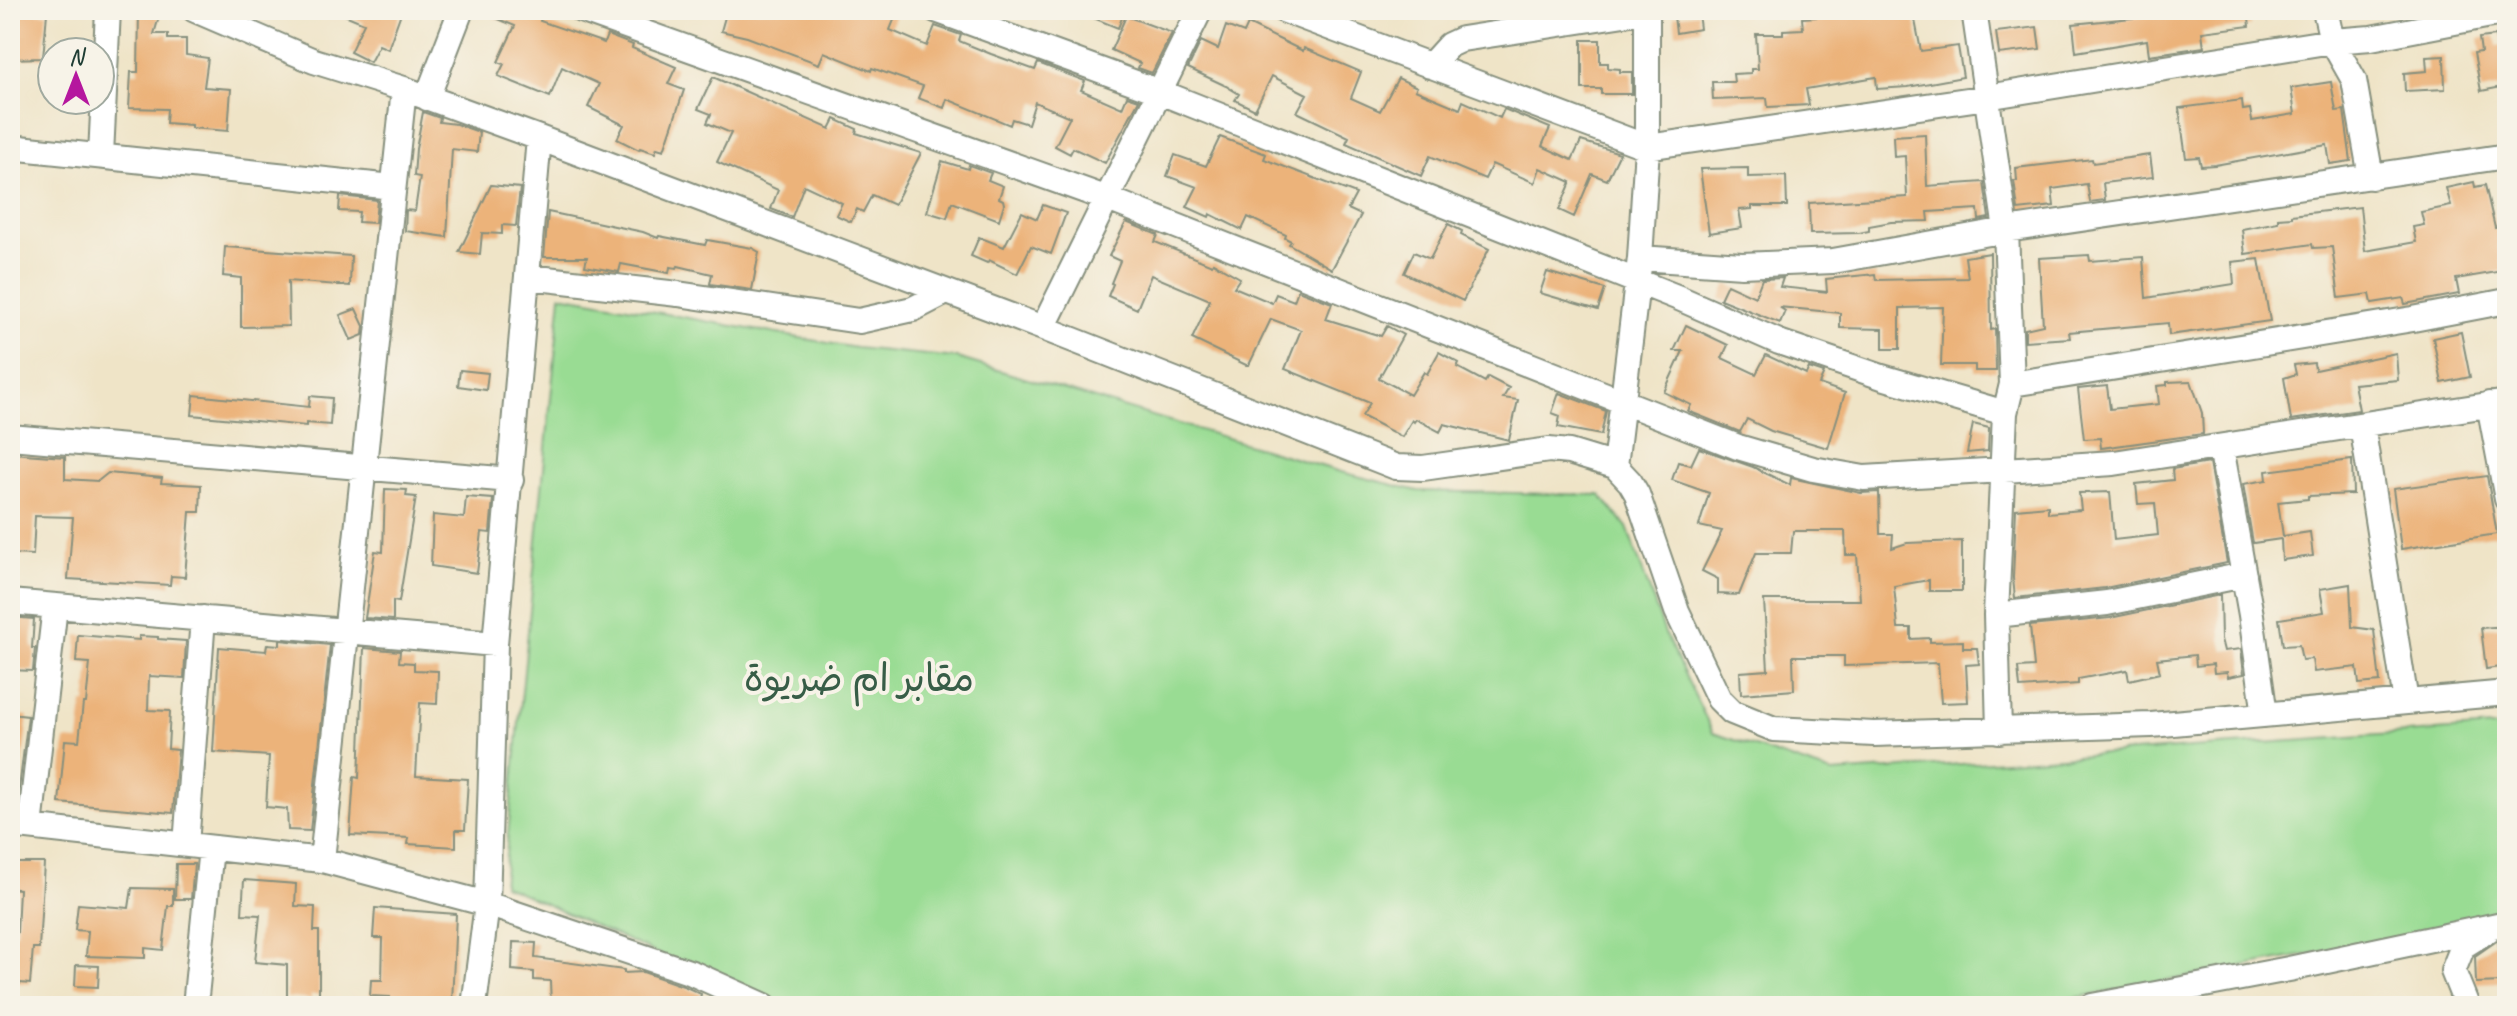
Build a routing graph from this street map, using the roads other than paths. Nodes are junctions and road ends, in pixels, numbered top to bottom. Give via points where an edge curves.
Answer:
1 (108, 10) edge
2 (195, 10) edge
3 (461, 10) edge
4 (581, 10) edge
5 (936, 10) edge
6 (1200, 10) edge
7 (1283, 10) edge
8 (1648, 10) edge
9 (1974, 10) edge
10 (2325, 10) edge
11 (2507, 12) edge
12 (2332, 41) junction
13 (1430, 66) junction
14 (404, 89) junction
15 (1160, 92) junction
16 (1987, 97) junction
17 (427, 98) junction
18 (539, 138) junction
19 (10, 147) edge
20 (1647, 147) junction
21 (101, 155) junction
22 (2507, 156) edge
23 (2371, 177) junction
24 (393, 187) junction
25 (1108, 199) junction
26 (2006, 230) junction
27 (1640, 258) junction
28 (529, 277) junction
29 (1638, 283) junction
30 (944, 293) junction
31 (2507, 301) edge
32 (1043, 328) junction
33 (2012, 384) junction
34 (1623, 403) junction
35 (2498, 403) edge
36 (2005, 413) junction
37 (2362, 425) junction
38 (10, 437) edge
39 (2221, 447) junction
40 (1615, 466) junction
41 (362, 469) junction
42 (2004, 470) junction
43 (511, 480) junction
44 (2507, 499) edge
45 (2244, 575) junction
46 (10, 602) edge
47 (55, 606) junction
48 (1996, 615) junction
49 (203, 618) junction
50 (345, 630) junction
51 (495, 644) junction
52 (2507, 693) edge
53 (2406, 702) junction
54 (2265, 715) junction
55 (1999, 731) junction
56 (20, 826) edge
57 (186, 845) junction
58 (211, 848) junction
59 (322, 860) junction
60 (487, 904) junction
61 (2503, 924) edge
62 (2204, 996) edge
63 (195, 1006) edge
64 (474, 1006) edge
65 (765, 1006) edge
66 (2092, 1006) edge
67 (2467, 1006) edge

1 - 21 street
2 - 14 street via 314,61
3 - 17 street
4 - 25 street
5 - 15 street
6 - 15 street
7 - 13 street
8 - 13 street via 1462,39
8 - 20 street
9 - 16 street
10 - 12 street
11 - 12 street
12 - 16 street
12 - 23 street via 2354,80
13 - 20 street
14 - 17 street
14 - 24 street
15 - 25 street
15 - 29 street
16 - 20 street
16 - 26 street
17 - 18 street
18 - 28 street
18 - 30 street
19 - 21 street
20 - 27 street
21 - 24 street
22 - 23 street
23 - 26 street
24 - 41 street
25 - 32 street
25 - 34 street
26 - 27 street via 1821,262 1742,265
26 - 33 street
27 - 29 street
28 - 30 street via 859,321 913,309
28 - 43 street
29 - 34 street
29 - 36 street via 1779,342
30 - 32 street
31 - 33 street
32 - 40 street via 1396,467 1549,450
33 - 36 street
34 - 40 street
34 - 42 street via 1738,447 1864,478
35 - 37 street
35 - 44 street
36 - 42 street
37 - 39 street
37 - 53 street
38 - 41 street
39 - 42 street via 2114,463
39 - 45 street
40 - 55 street via 1637,494 1677,611 1719,699 1732,712 1787,731
41 - 43 street
41 - 50 street
42 - 48 street
43 - 51 street
45 - 48 street via 2107,603
45 - 54 street
46 - 47 street
47 - 49 street
47 - 56 street
48 - 55 street
49 - 50 street
49 - 57 street
50 - 51 street
50 - 59 street
51 - 60 street
52 - 53 street
53 - 54 street
54 - 55 street
56 - 57 street
57 - 58 street
58 - 59 street
58 - 63 street
59 - 60 street
60 - 64 street
60 - 65 street via 692,973
61 - 62 street
61 - 67 street via 2463,946 2453,971
62 - 66 street

